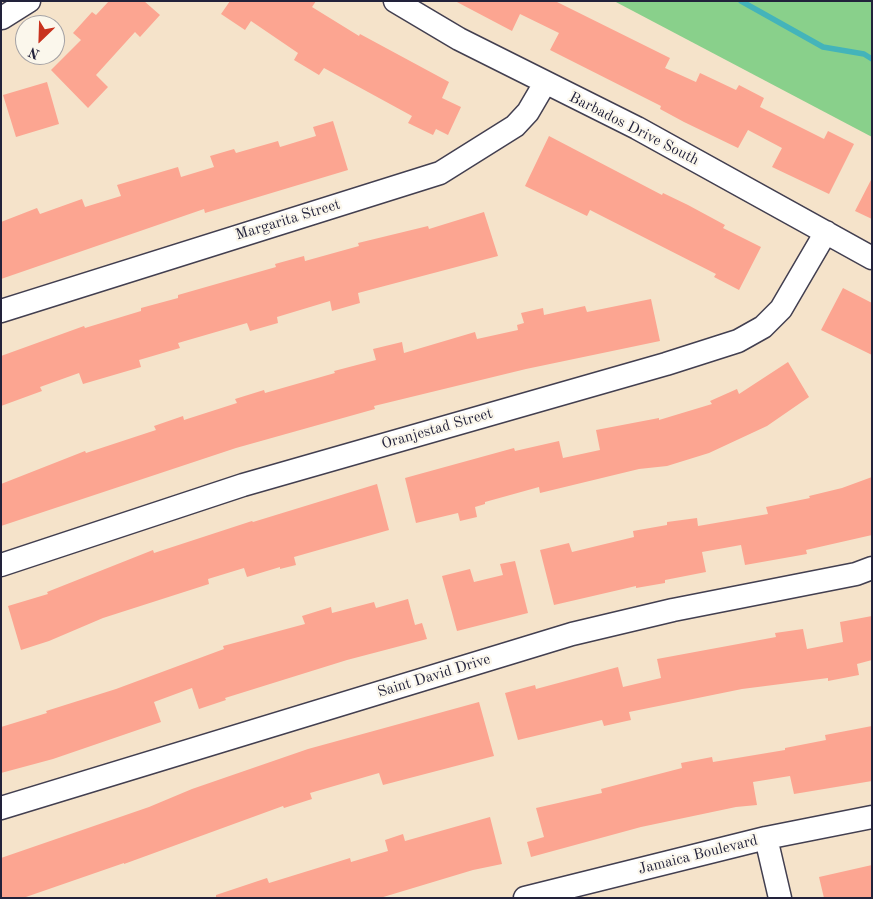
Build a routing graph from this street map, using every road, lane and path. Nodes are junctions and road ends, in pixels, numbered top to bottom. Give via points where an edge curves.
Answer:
1 (29, 1) edge
2 (395, 1) edge
3 (2, 18) edge
4 (545, 83) junction
5 (826, 232) junction
6 (872, 258) edge
7 (1, 311) edge
8 (1, 565) edge
9 (872, 568) edge
10 (1, 808) edge
11 (872, 817) edge
12 (766, 838) junction
13 (525, 898) edge
14 (780, 898) edge

1 - 3 street
2 - 4 street, Barbados Drive South via 459,39
4 - 5 street, Barbados Drive South via 637,128
4 - 7 street, Margarita Street via 528,112 515,126 440,173
5 - 6 street, Barbados Drive South
5 - 8 street, Oranjestad Street via 781,310 762,327 738,341 243,485
9 - 10 street, Saint David Drive via 572,634
11 - 12 street, Jamaica Boulevard
12 - 13 street, Jamaica Boulevard
12 - 14 street

